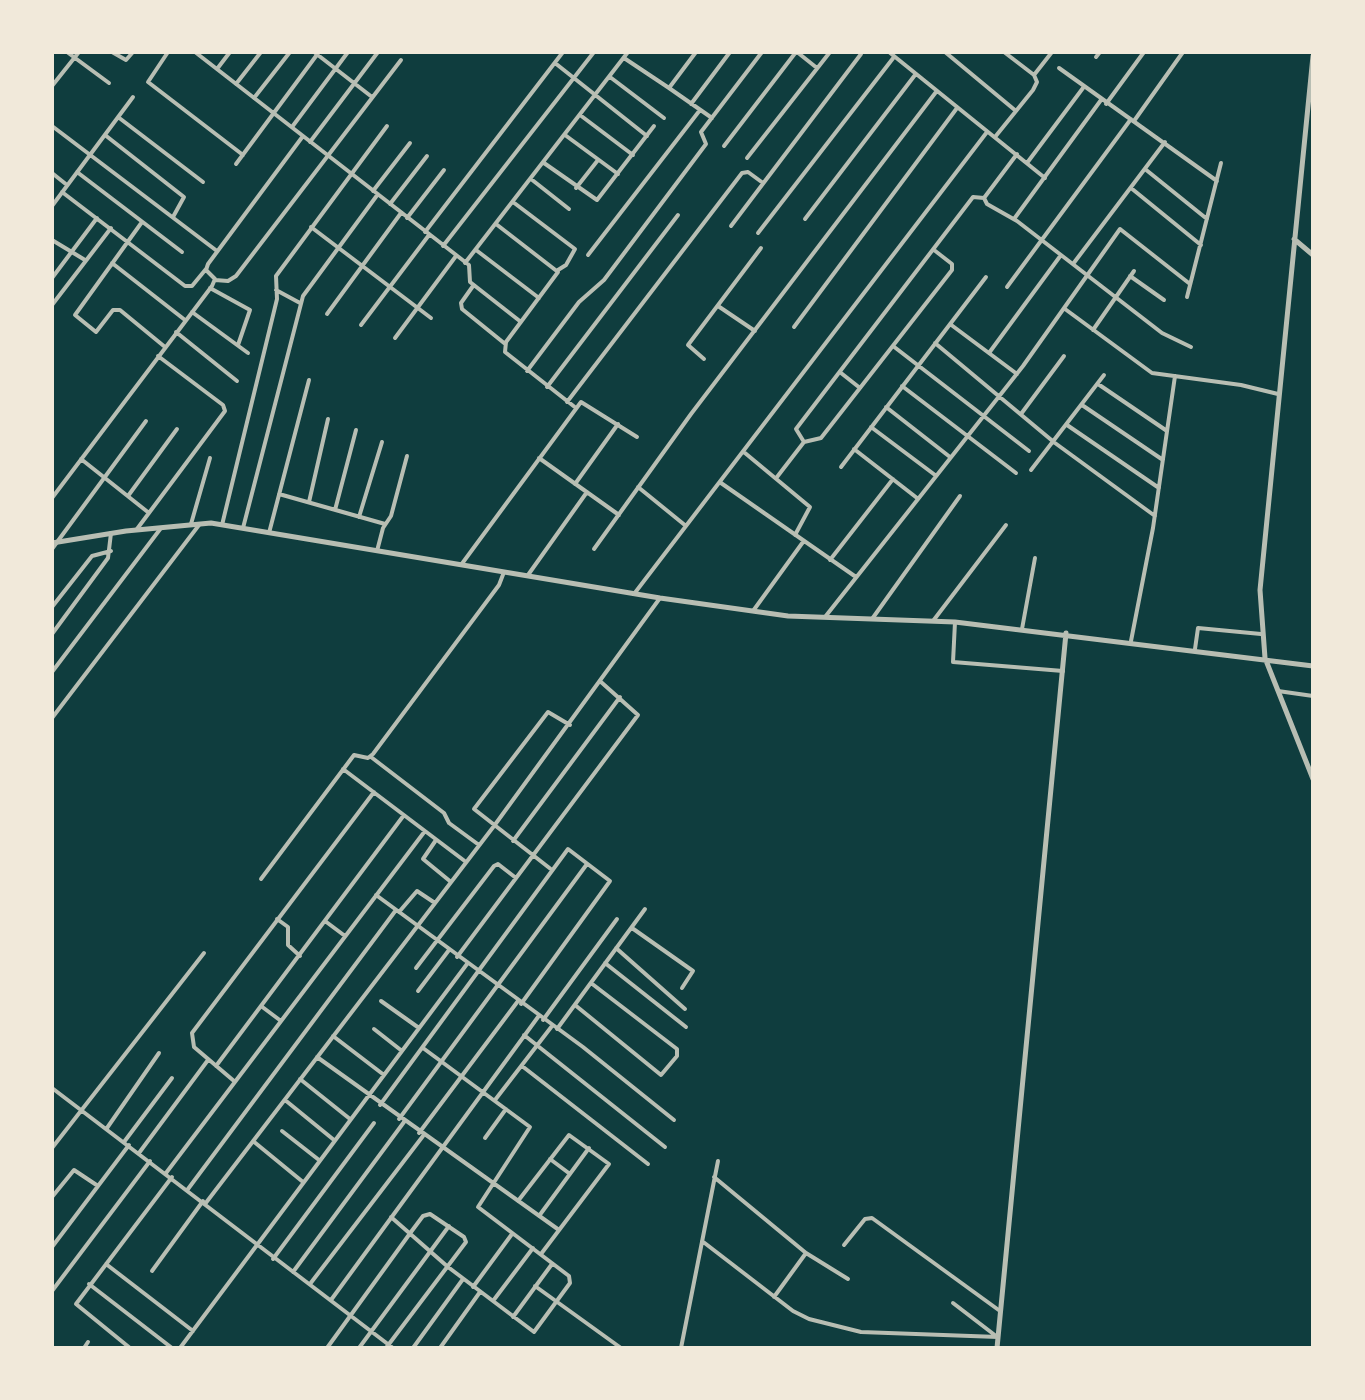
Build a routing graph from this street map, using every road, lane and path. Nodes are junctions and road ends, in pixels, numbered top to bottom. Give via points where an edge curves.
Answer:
1 (67, 52) edge
2 (79, 52) edge
3 (112, 52) edge
4 (133, 52) edge
5 (168, 52) edge
6 (230, 52) edge
7 (261, 52) edge
8 (290, 52) edge
9 (348, 52) edge
10 (378, 52) edge
11 (563, 52) edge
12 (594, 52) edge
13 (628, 52) edge
14 (696, 52) edge
15 (730, 52) edge
16 (762, 52) edge
17 (796, 52) edge
18 (830, 52) edge
19 (889, 52) edge
20 (945, 52) edge
21 (1004, 52) edge
22 (1052, 52) edge
23 (1144, 52) edge
24 (1183, 52) edge
25 (198, 53) edge
26 (317, 53) edge
27 (861, 54) edge
28 (1313, 56) edge
29 (894, 57) junction
30 (74, 58) junction
31 (624, 58) junction
32 (401, 60) dead end
33 (555, 63) junction
34 (817, 68) junction
35 (1059, 68) dead end
36 (217, 69) junction
37 (336, 69) junction
38 (915, 75) junction
39 (1034, 75) junction
40 (610, 77) junction
41 (574, 78) junction
42 (109, 83) dead end
43 (354, 83) junction
44 (236, 84) junction
45 (52, 86) edge
46 (1083, 87) junction
47 (669, 88) junction
48 (936, 92) junction
49 (596, 95) junction
50 (133, 97) dead end
51 (372, 97) junction
52 (254, 98) junction
53 (1104, 102) junction
54 (691, 104) junction
55 (957, 108) junction
56 (700, 110) junction
57 (1016, 111) junction
58 (273, 114) junction
59 (580, 115) junction
60 (118, 117) junction
61 (664, 118) dead end
62 (712, 118) junction
63 (1133, 120) junction
64 (52, 126) edge
65 (387, 126) dead end
66 (654, 126) dead end
67 (292, 128) junction
68 (987, 132) junction
69 (105, 135) junction
70 (565, 135) junction
71 (303, 136) junction
72 (647, 136) junction
73 (995, 137) junction
74 (310, 142) junction
75 (1165, 142) junction
76 (410, 143) dead end
77 (724, 146) dead end
78 (91, 154) junction
79 (1017, 154) junction
80 (243, 155) junction
81 (327, 155) junction
82 (633, 155) junction
83 (427, 156) dead end
84 (747, 158) dead end
85 (598, 160) junction
86 (544, 163) junction
87 (1027, 163) junction
88 (1221, 163) dead end
89 (236, 164) dead end
90 (1145, 169) junction
91 (444, 170) dead end
92 (77, 172) junction
93 (52, 173) edge
94 (350, 173) junction
95 (618, 174) junction
96 (1045, 178) junction
97 (531, 179) junction
98 (1217, 181) junction
99 (203, 182) dead end
100 (763, 183) junction
101 (67, 185) junction
102 (576, 188) junction
103 (1131, 188) junction
104 (62, 192) junction
105 (376, 193) junction
106 (984, 198) junction
107 (513, 202) junction
108 (390, 204) junction
109 (52, 206) edge
110 (569, 209) dead end
111 (401, 213) junction
112 (678, 215) dead end
113 (173, 217) junction
114 (97, 218) junction
115 (407, 218) junction
116 (805, 219) dead end
117 (1014, 219) junction
118 (1207, 219) junction
119 (142, 222) junction
120 (496, 224) junction
121 (731, 226) dead end
122 (311, 227) junction
123 (111, 228) junction
124 (427, 233) junction
125 (758, 233) dead end
126 (1294, 239) junction
127 (52, 240) edge
128 (128, 241) junction
129 (1043, 241) junction
130 (1201, 245) junction
131 (443, 246) junction
132 (337, 247) junction
133 (761, 248) dead end
134 (933, 249) junction
135 (476, 250) junction
136 (217, 251) junction
137 (72, 252) junction
138 (182, 252) dead end
139 (588, 255) dead end
140 (1061, 255) junction
141 (1313, 255) edge
142 (456, 256) junction
143 (85, 260) junction
144 (112, 263) junction
145 (465, 263) junction
146 (1073, 264) junction
147 (362, 267) junction
148 (206, 269) junction
149 (558, 270) junction
150 (1134, 271) dead end
151 (1088, 276) junction
152 (1130, 276) junction
153 (986, 277) dead end
154 (52, 278) edge
155 (215, 280) junction
156 (1190, 284) junction
157 (473, 286) junction
158 (1007, 287) dead end
159 (210, 288) junction
160 (390, 288) junction
161 (276, 290) junction
162 (1187, 297) dead end
163 (539, 298) junction
164 (1116, 298) junction
165 (1164, 300) dead end
166 (300, 303) junction
167 (52, 305) edge
168 (718, 306) junction
169 (417, 308) junction
170 (1065, 309) junction
171 (192, 312) junction
172 (327, 314) dead end
173 (431, 318) dead end
174 (185, 320) junction
175 (521, 322) junction
176 (950, 324) junction
177 (361, 325) dead end
178 (794, 327) dead end
179 (1093, 330) junction
180 (755, 331) junction
181 (176, 332) junction
182 (395, 338) dead end
183 (505, 343) junction
184 (935, 343) junction
185 (238, 345) junction
186 (893, 346) junction
187 (165, 347) junction
188 (1191, 347) dead end
189 (248, 353) dead end
190 (989, 353) junction
191 (158, 356) junction
192 (1064, 356) dead end
193 (704, 359) dead end
194 (919, 365) junction
195 (527, 371) junction
196 (841, 373) junction
197 (1017, 374) junction
198 (1104, 375) dead end
199 (1175, 376) junction
200 (309, 380) dead end
201 (237, 381) dead end
202 (1098, 384) junction
203 (902, 386) junction
204 (547, 387) junction
205 (860, 388) junction
206 (1278, 394) junction
207 (1000, 395) junction
208 (567, 402) junction
209 (1082, 405) junction
210 (886, 407) junction
211 (576, 408) junction
212 (1021, 414) junction
213 (983, 416) junction
214 (328, 419) dead end
215 (146, 421) dead end
216 (618, 424) junction
217 (1067, 425) junction
218 (871, 427) junction
219 (177, 429) dead end
220 (356, 430) dead end
221 (1167, 431) junction
222 (968, 435) junction
223 (637, 437) dead end
224 (1054, 441) junction
225 (382, 442) dead end
226 (804, 442) junction
227 (854, 449) junction
228 (1029, 451) dead end
229 (745, 452) junction
230 (407, 456) dead end
231 (950, 457) junction
232 (210, 458) dead end
233 (539, 458) junction
234 (81, 459) junction
235 (1163, 460) junction
236 (841, 467) dead end
237 (1031, 470) dead end
238 (1016, 473) dead end
239 (935, 475) junction
240 (777, 477) junction
241 (105, 478) junction
242 (893, 479) junction
243 (721, 483) junction
244 (575, 484) junction
245 (638, 487) junction
246 (1159, 488) junction
247 (587, 492) junction
248 (279, 494) junction
249 (128, 496) junction
250 (960, 496) dead end
251 (52, 498) edge
252 (917, 498) junction
253 (309, 502) junction
254 (335, 510) junction
255 (149, 513) junction
256 (619, 515) junction
257 (1155, 516) junction
258 (359, 517) junction
259 (200, 523) junction
260 (191, 524) junction
261 (385, 524) junction
262 (222, 525) junction
263 (1006, 525) dead end
264 (162, 526) junction
265 (687, 527) junction
266 (243, 528) junction
267 (137, 529) junction
268 (111, 533) junction
269 (269, 533) junction
270 (795, 535) junction
271 (804, 541) junction
272 (55, 542) edge
273 (52, 549) edge
274 (594, 549) dead end
275 (111, 551) junction
276 (377, 551) junction
277 (1035, 558) dead end
278 (830, 560) junction
279 (461, 565) junction
280 (504, 572) junction
281 (527, 576) junction
282 (856, 577) junction
283 (634, 594) junction
284 (660, 598) junction
285 (52, 607) edge
286 (753, 611) junction
287 (825, 617) junction
288 (872, 619) junction
289 (933, 621) junction
290 (955, 622) junction
291 (1022, 629) junction
292 (1066, 633) junction
293 (52, 634) edge
294 (1261, 634) junction
295 (1131, 641) junction
296 (1195, 649) junction
297 (1265, 658) junction
298 (1313, 666) edge
299 (1063, 671) junction
300 (52, 672) edge
301 (601, 682) junction
302 (1278, 691) junction
303 (1313, 696) edge
304 (620, 697) junction
305 (52, 718) edge
306 (570, 725) junction
307 (371, 757) junction
308 (343, 769) junction
309 (1313, 779) edge
310 (374, 792) junction
311 (404, 815) junction
312 (494, 826) junction
313 (425, 831) junction
314 (436, 840) junction
315 (513, 841) junction
316 (479, 846) junction
317 (533, 856) junction
318 (466, 862) junction
319 (587, 864) junction
320 (552, 870) junction
321 (516, 878) junction
322 (261, 879) dead end
323 (451, 882) junction
324 (376, 895) junction
325 (435, 903) junction
326 (645, 909) dead end
327 (398, 911) junction
328 (277, 919) junction
329 (617, 919) dead end
330 (325, 921) junction
331 (417, 926) junction
332 (632, 928) junction
333 (345, 936) junction
334 (436, 940) junction
335 (616, 948) junction
336 (449, 950) junction
337 (204, 953) dead end
338 (300, 956) junction
339 (457, 957) junction
340 (605, 963) junction
341 (467, 964) junction
342 (416, 968) dead end
343 (478, 972) junction
344 (591, 983) junction
345 (498, 987) junction
346 (682, 988) dead end
347 (418, 991) dead end
348 (381, 1001) dead end
349 (519, 1002) junction
350 (575, 1005) junction
351 (261, 1006) junction
352 (685, 1009) dead end
353 (541, 1018) junction
354 (281, 1021) junction
355 (554, 1027) junction
356 (686, 1027) dead end
357 (419, 1028) junction
358 (374, 1029) dead end
359 (524, 1035) junction
360 (333, 1036) junction
361 (537, 1045) junction
362 (423, 1048) junction
363 (402, 1051) junction
364 (159, 1053) dead end
365 (317, 1057) junction
366 (208, 1060) junction
367 (441, 1061) junction
368 (216, 1066) junction
369 (522, 1066) junction
370 (384, 1075) junction
371 (461, 1076) junction
372 (172, 1078) dead end
373 (300, 1079) junction
374 (235, 1081) junction
375 (54, 1090) edge
376 (481, 1091) junction
377 (368, 1096) junction
378 (52, 1098) edge
379 (285, 1100) junction
380 (495, 1101) junction
381 (380, 1105) junction
382 (81, 1109) junction
383 (506, 1109) junction
384 (350, 1119) junction
385 (401, 1120) junction
386 (674, 1120) dead end
387 (374, 1123) dead end
388 (107, 1128) junction
389 (282, 1131) dead end
390 (421, 1134) junction
391 (485, 1138) dead end
392 (334, 1140) junction
393 (253, 1141) junction
394 (126, 1144) junction
395 (665, 1147) dead end
396 (52, 1148) edge
397 (441, 1148) junction
398 (589, 1148) junction
399 (139, 1153) junction
400 (550, 1159) junction
401 (319, 1160) junction
402 (150, 1161) junction
403 (718, 1161) dead end
404 (648, 1164) dead end
405 (166, 1173) junction
406 (570, 1174) junction
407 (172, 1177) junction
408 (714, 1177) junction
409 (303, 1182) junction
410 (493, 1183) junction
411 (98, 1186) junction
412 (188, 1189) junction
413 (52, 1197) edge
414 (518, 1201) junction
415 (204, 1202) junction
416 (539, 1216) junction
417 (391, 1217) junction
418 (449, 1226) junction
419 (559, 1230) junction
420 (411, 1232) junction
421 (512, 1234) junction
422 (702, 1241) junction
423 (844, 1245) dead end
424 (255, 1246) junction
425 (52, 1247) edge
426 (533, 1248) junction
427 (431, 1250) junction
428 (806, 1253) junction
429 (541, 1254) junction
430 (273, 1259) junction
431 (553, 1263) junction
432 (106, 1264) junction
433 (448, 1267) junction
434 (152, 1271) dead end
435 (293, 1272) junction
436 (463, 1279) junction
437 (848, 1279) dead end
438 (89, 1284) junction
439 (310, 1284) junction
440 (535, 1286) junction
441 (473, 1287) junction
442 (52, 1291) edge
443 (480, 1292) junction
444 (774, 1297) junction
445 (331, 1300) junction
446 (493, 1301) junction
447 (557, 1302) junction
448 (953, 1303) dead end
449 (1000, 1311) junction
450 (351, 1316) junction
451 (513, 1317) junction
452 (193, 1331) junction
453 (371, 1331) junction
454 (998, 1337) junction
455 (88, 1342) dead end
456 (389, 1347) edge
457 (84, 1348) edge
458 (130, 1348) edge
459 (172, 1348) edge
460 (180, 1348) edge
461 (327, 1348) edge
462 (359, 1348) edge
463 (413, 1348) edge
464 (440, 1348) edge
465 (621, 1348) edge
466 (681, 1348) edge
467 (997, 1348) edge

1 - 30 street
2 - 30 street
3 - 4 street via 126,60
5 - 80 street via 148,82
6 - 36 street
7 - 44 street
8 - 52 street
9 - 37 street
10 - 43 street
11 - 33 street
12 - 41 street
13 - 31 street
14 - 47 street
15 - 54 street
16 - 62 street
17 - 34 street
17 - 77 street
18 - 34 street
19 - 29 street
20 - 57 street
21 - 39 street
22 - 39 street
23 - 53 street
24 - 63 street
25 - 36 street
26 - 37 street
26 - 58 street
27 - 100 street
28 - 126 street
29 - 38 street
29 - 125 street
30 - 42 street
30 - 45 street
31 - 40 street
31 - 47 street
32 - 51 street
33 - 41 street
33 - 124 street
34 - 84 street
35 - 46 street
36 - 44 street
37 - 43 street
37 - 67 street
38 - 48 street
38 - 116 street
39 - 57 street via 1036,85
40 - 49 street
40 - 61 street
41 - 49 street
41 - 131 street
43 - 51 street
43 - 74 street
44 - 52 street
46 - 53 street
46 - 87 street
47 - 54 street
48 - 55 street
48 - 180 street
49 - 59 street
49 - 72 street
50 - 60 street
51 - 81 street
52 - 58 street
53 - 63 street
53 - 96 street
54 - 56 street
55 - 68 street
55 - 178 street
56 - 62 street
56 - 139 street
57 - 73 street
58 - 67 street
58 - 80 street
59 - 70 street
59 - 82 street
60 - 69 street
60 - 99 street
62 - 195 street via 700,134 706,144 604,280 579,302
63 - 75 street
63 - 129 street
64 - 78 street
65 - 94 street
66 - 72 street
67 - 71 street
68 - 73 street
68 - 229 street
69 - 78 street
69 - 113 street via 184,197
70 - 85 street
70 - 86 street
71 - 74 street
71 - 136 street
72 - 82 street
73 - 79 street
74 - 81 street
75 - 90 street
75 - 98 street
76 - 105 street
78 - 92 street
78 - 113 street
79 - 87 street
79 - 106 street
80 - 89 street
81 - 94 street
81 - 155 street via 236,276
82 - 95 street
83 - 108 street
85 - 95 street
85 - 102 street
86 - 97 street
86 - 102 street
87 - 96 street
88 - 98 street
90 - 103 street
90 - 118 street
91 - 115 street
92 - 101 street
92 - 119 street
93 - 101 street
94 - 105 street
94 - 122 street
95 - 102 street via 597,200
96 - 117 street
97 - 107 street
97 - 110 street
98 - 118 street
100 - 121 street
100 - 208 street via 742,173
101 - 104 street
103 - 130 street
103 - 146 street
104 - 109 street
104 - 114 street
105 - 108 street
105 - 132 street
106 - 117 street
106 - 134 street via 973,197
107 - 120 street
107 - 149 street via 575,249
108 - 111 street
111 - 115 street
111 - 147 street
112 - 204 street
113 - 136 street
114 - 123 street
114 - 137 street
115 - 124 street
117 - 129 street
118 - 130 street
119 - 128 street
119 - 138 street
120 - 135 street
120 - 149 street
122 - 132 street
122 - 161 street via 278,272
123 - 128 street
123 - 143 street
124 - 131 street
124 - 160 street
126 - 141 street
126 - 206 street
127 - 137 street
128 - 144 street
128 - 148 street via 188,287
129 - 140 street
129 - 158 street
130 - 156 street
131 - 142 street
132 - 147 street
132 - 166 street
133 - 168 street
134 - 186 street via 953,267
134 - 196 street
135 - 145 street
135 - 163 street
136 - 148 street
137 - 143 street
137 - 154 street
140 - 146 street
140 - 190 street
142 - 145 street
142 - 169 street
143 - 167 street
144 - 174 street
144 - 187 street via 76,317 96,332 113,310 120,310
145 - 157 street
146 - 151 street
147 - 160 street
147 - 172 street
148 - 155 street
149 - 163 street
150 - 152 street
151 - 156 street via 1122,229
151 - 164 street
151 - 170 street
152 - 164 street
152 - 165 street
153 - 176 street
155 - 159 street
156 - 162 street
157 - 175 street
157 - 183 street via 462,309
159 - 171 street
159 - 185 street via 250,310
160 - 169 street
160 - 177 street
161 - 166 street
161 - 262 street
163 - 175 street
164 - 179 street
164 - 188 street via 1162,333
166 - 266 street
168 - 180 street
168 - 193 street via 688,345
169 - 173 street
169 - 182 street
170 - 179 street
170 - 197 street
171 - 174 street
171 - 185 street
174 - 181 street
175 - 183 street
176 - 184 street
176 - 190 street
179 - 199 street via 1152,373
180 - 245 street
181 - 187 street
181 - 201 street
183 - 195 street via 508,357
184 - 194 street
184 - 207 street
185 - 189 street
186 - 194 street
186 - 205 street
187 - 191 street
190 - 197 street
191 - 234 street
191 - 255 street via 225,411
192 - 212 street
194 - 203 street
194 - 213 street
195 - 204 street
196 - 205 street
196 - 226 street via 796,429
197 - 207 street
198 - 202 street
199 - 206 street
199 - 221 street
200 - 248 street
202 - 209 street
202 - 221 street
203 - 210 street
203 - 222 street
204 - 208 street
205 - 226 street via 821,438
206 - 294 street
207 - 212 street
207 - 213 street
208 - 211 street
209 - 217 street
209 - 235 street
210 - 218 street
210 - 231 street
211 - 216 street via 584,401
211 - 233 street
212 - 224 street
213 - 222 street
213 - 228 street
214 - 253 street
215 - 241 street
216 - 223 street
216 - 244 street
217 - 224 street
217 - 246 street
218 - 227 street
218 - 239 street
219 - 249 street
220 - 254 street
221 - 235 street
222 - 231 street
222 - 238 street
224 - 237 street
224 - 257 street
225 - 258 street
226 - 240 street
227 - 236 street
227 - 242 street
229 - 240 street
229 - 243 street
230 - 261 street
231 - 239 street
232 - 260 street
233 - 244 street
233 - 279 street
234 - 241 street
234 - 251 street
235 - 246 street
239 - 252 street
240 - 270 street via 810,507
241 - 249 street
241 - 272 street
242 - 252 street
242 - 278 street
243 - 265 street
243 - 270 street
244 - 247 street
245 - 256 street
245 - 265 street
246 - 257 street
247 - 256 street
247 - 281 street
248 - 253 street
248 - 269 street
249 - 255 street
250 - 288 street
252 - 282 street
253 - 254 street
254 - 258 street
255 - 267 street
256 - 274 street
257 - 295 street
258 - 261 street
259 - 260 street
259 - 262 street
259 - 305 street
260 - 264 street
261 - 276 street
262 - 266 street
263 - 289 street
264 - 267 street
264 - 300 street
265 - 283 street
266 - 269 street
267 - 268 street
268 - 272 street
268 - 275 street
269 - 276 street
270 - 271 street
271 - 278 street
271 - 286 street
272 - 273 street
275 - 285 street via 92,556
275 - 293 street
276 - 279 street
277 - 291 street
278 - 282 street
279 - 280 street
280 - 281 street
280 - 307 street
281 - 283 street
282 - 287 street
283 - 284 street
284 - 286 street
284 - 301 street
286 - 287 street
287 - 288 street
288 - 289 street
289 - 290 street
290 - 291 street
290 - 299 street via 953,662
291 - 292 street
292 - 295 street
292 - 299 street
294 - 296 street via 1198,628
294 - 297 street
295 - 296 street
296 - 297 street
297 - 298 street
297 - 302 street
299 - 449 street
301 - 304 street
301 - 306 street
302 - 303 street
302 - 309 street
304 - 315 street
304 - 317 street via 638,715
306 - 312 street
306 - 312 street via 548,712 474,809
307 - 308 street via 356,754
307 - 316 street
308 - 310 street
308 - 322 street
310 - 311 street
310 - 328 street
311 - 313 street
311 - 330 street
312 - 315 street
312 - 316 street
313 - 314 street
313 - 324 street
314 - 318 street
314 - 323 street via 423,859
315 - 317 street
316 - 318 street
317 - 320 street
317 - 321 street
318 - 323 street
319 - 320 street via 568,849
319 - 345 street
319 - 349 street via 610,881
320 - 343 street
321 - 334 street via 494,866
321 - 339 street
323 - 325 street
324 - 327 street
324 - 333 street
325 - 327 street via 417,891
325 - 331 street
326 - 332 street
327 - 331 street
327 - 412 street
328 - 338 street via 288,927 288,945
328 - 366 street via 192,1033 190,1041
329 - 353 street
330 - 333 street
330 - 338 street
331 - 334 street
331 - 360 street
332 - 335 street
332 - 346 street via 693,971
333 - 354 street
334 - 336 street
334 - 342 street
335 - 340 street
335 - 352 street
336 - 339 street
336 - 347 street
337 - 382 street
338 - 351 street
339 - 341 street
340 - 344 street
340 - 356 street
341 - 343 street
341 - 357 street
343 - 345 street
343 - 362 street
344 - 350 street
344 - 350 street via 677,1049 677,1056 661,1075
345 - 349 street
345 - 367 street
348 - 357 street
349 - 353 street
349 - 371 street
350 - 355 street
351 - 354 street
351 - 368 street
353 - 355 street
353 - 359 street
354 - 374 street
355 - 361 street
355 - 386 street
357 - 363 street
358 - 363 street
359 - 361 street
359 - 376 street
360 - 365 street
360 - 370 street
361 - 369 street
361 - 395 street
362 - 367 street
362 - 381 street
363 - 370 street
364 - 388 street
365 - 373 street
365 - 377 street
366 - 368 street
366 - 399 street
367 - 371 street
367 - 385 street
368 - 374 street
369 - 380 street
369 - 404 street
370 - 377 street
371 - 376 street
371 - 390 street
372 - 394 street
373 - 379 street
373 - 384 street
374 - 405 street
375 - 378 street
375 - 382 street
376 - 380 street
376 - 397 street
377 - 381 street
377 - 384 street
379 - 392 street
379 - 393 street
380 - 383 street
381 - 385 street
382 - 388 street
382 - 396 street
383 - 391 street
383 - 410 street via 530,1130
384 - 392 street
385 - 390 street
385 - 435 street
387 - 430 street
388 - 394 street
389 - 401 street
390 - 397 street
390 - 439 street
392 - 401 street
393 - 409 street
393 - 415 street
394 - 399 street
394 - 411 street
397 - 410 street
397 - 417 street
398 - 400 street via 569,1135
398 - 406 street
398 - 419 street via 609,1165
399 - 402 street
400 - 406 street
400 - 414 street
401 - 409 street
402 - 405 street
402 - 442 street
403 - 408 street
405 - 407 street
406 - 416 street
407 - 412 street
407 - 432 street
408 - 422 street
408 - 428 street
409 - 424 street
410 - 414 street
410 - 421 street via 478,1207
411 - 413 street via 74,1170
411 - 425 street
412 - 415 street
414 - 416 street
415 - 424 street
415 - 434 street
416 - 419 street
417 - 420 street
417 - 445 street
418 - 420 street via 427,1214
418 - 427 street
418 - 433 street via 466,1240
419 - 429 street
420 - 427 street
420 - 450 street
421 - 426 street
421 - 441 street
422 - 444 street
422 - 466 street
423 - 449 street via 865,1219 872,1218
424 - 430 street
424 - 452 street
426 - 429 street
426 - 446 street
427 - 433 street
427 - 453 street
428 - 437 street
428 - 444 street
429 - 431 street
430 - 435 street
431 - 440 street
431 - 447 street via 571,1279
432 - 438 street
432 - 452 street
433 - 436 street
433 - 456 street
435 - 439 street
436 - 441 street
436 - 463 street
438 - 458 street via 78,1308
438 - 459 street
439 - 445 street
440 - 447 street
440 - 451 street
441 - 443 street
443 - 446 street
443 - 464 street
444 - 454 street via 800,1316 861,1332
445 - 450 street
446 - 451 street
447 - 451 street via 534,1332
447 - 465 street
448 - 454 street
449 - 454 street
450 - 453 street
450 - 461 street
452 - 460 street
453 - 456 street
453 - 462 street
454 - 467 street
455 - 457 street

